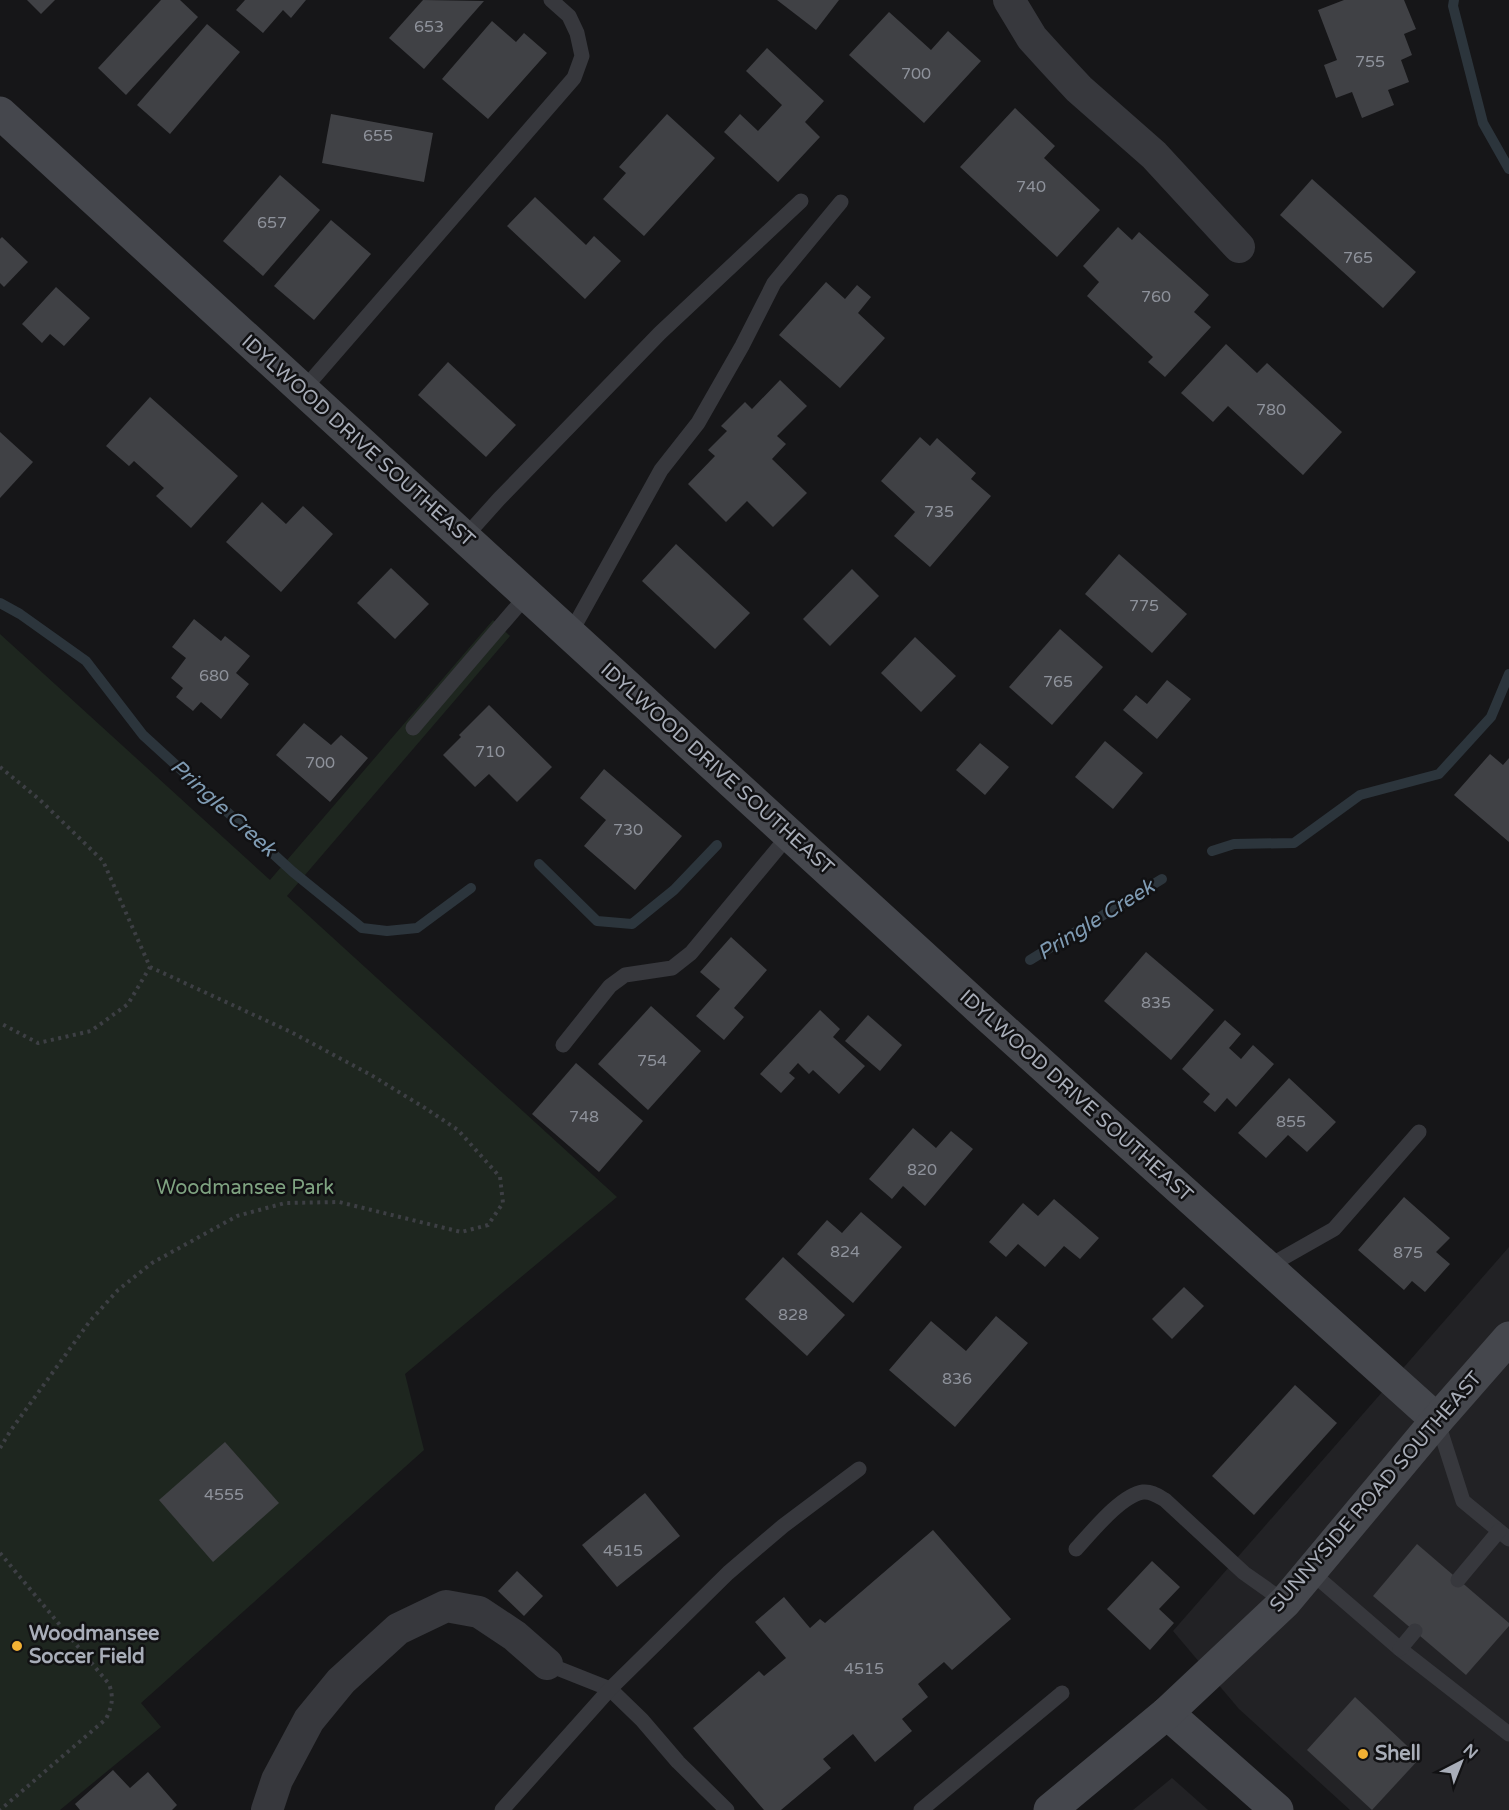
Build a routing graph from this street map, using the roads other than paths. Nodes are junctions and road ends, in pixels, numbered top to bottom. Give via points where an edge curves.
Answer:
1 (551, 0) edge
2 (1009, 0) edge
3 (0, 113) edge
4 (801, 201) dead end
5 (841, 202) dead end
6 (1239, 247) dead end
7 (303, 390) junction
8 (464, 538) junction
9 (527, 595) junction
10 (570, 634) junction
11 (413, 728) dead end
12 (789, 835) junction
13 (562, 1045) dead end
14 (1419, 1132) dead end
15 (1267, 1267) junction
16 (1509, 1338) edge
17 (1437, 1420) junction
18 (859, 1469) dead end
19 (1504, 1535) edge
20 (1076, 1549) dead end
21 (1311, 1572) junction
22 (1458, 1580) dead end
23 (1285, 1602) junction
24 (1415, 1631) dead end
25 (1400, 1649) junction
26 (547, 1664) joint
27 (610, 1689) junction
28 (1062, 1693) dead end
29 (1167, 1713) junction
30 (1509, 1734) edge
31 (267, 1810) edge
32 (502, 1810) edge
33 (727, 1810) edge
34 (921, 1810) edge
35 (1050, 1810) edge
36 (1277, 1810) edge

1 - 7 lane via 569,16 577,33 582,56 574,78
2 - 6 street via 1032,38 1079,89 1154,155
3 - 7 street, IDYLWOOD DRIVE SOUTHEAST
4 - 8 lane via 660,333
5 - 10 lane via 774,283 698,423 661,470
7 - 8 street, IDYLWOOD DRIVE SOUTHEAST
8 - 9 street, IDYLWOOD DRIVE SOUTHEAST
9 - 10 street, IDYLWOOD DRIVE SOUTHEAST
9 - 11 lane
10 - 12 street, IDYLWOOD DRIVE SOUTHEAST
12 - 13 lane via 691,953 672,968 625,975 610,986
12 - 15 street, IDYLWOOD DRIVE SOUTHEAST
14 - 15 lane via 1334,1229
15 - 17 street, IDYLWOOD DRIVE SOUTHEAST
16 - 17 street, SUNNYSIDE ROAD SOUTHEAST
17 - 19 lane via 1463,1501
17 - 21 street, SUNNYSIDE ROAD SOUTHEAST
18 - 27 lane via 728,1573
19 - 22 lane
20 - 23 lane via 1132,1496 1155,1494 1244,1573
21 - 23 street, SUNNYSIDE ROAD SOUTHEAST
21 - 25 lane
23 - 29 street, SUNNYSIDE ROAD SOUTHEAST
24 - 25 lane
25 - 30 lane
26 - 27 lane
26 - 31 street via 479,1612 446,1606 398,1629 341,1682 309,1720 277,1780
27 - 32 lane
27 - 33 lane
28 - 34 lane
29 - 35 street, SUNNYSIDE ROAD SOUTHEAST
29 - 36 street

